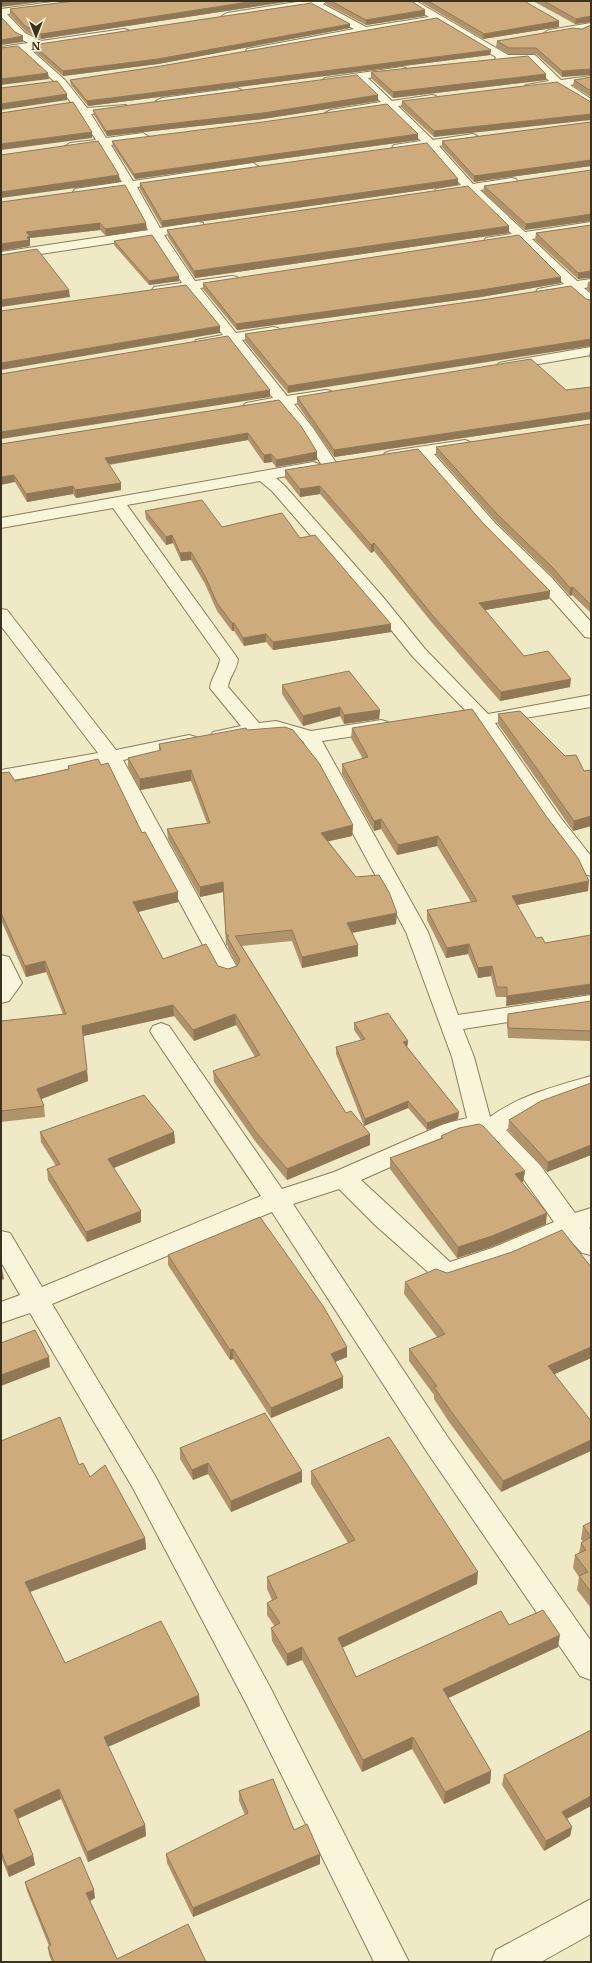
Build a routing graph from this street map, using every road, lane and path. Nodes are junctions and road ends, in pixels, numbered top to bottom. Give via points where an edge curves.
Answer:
1 (84, 1) edge
2 (409, 1) edge
3 (317, 2) edge
4 (1, 13) edge
5 (214, 18) edge
6 (438, 19) junction
7 (560, 22) edge
8 (591, 26) edge
9 (573, 29) junction
10 (132, 30) edge
11 (364, 30) junction
12 (536, 35) edge
13 (585, 36) edge
14 (498, 41) edge
15 (39, 44) junction
16 (483, 44) junction
17 (22, 47) junction
18 (1, 50) edge
19 (239, 53) edge
20 (505, 58) junction
21 (490, 60) edge
22 (414, 68) edge
23 (360, 76) junction
24 (591, 79) edge
25 (76, 80) edge
26 (321, 81) edge
27 (61, 82) junction
28 (560, 83) junction
29 (46, 84) edge
30 (519, 88) edge
31 (252, 89) edge
32 (443, 97) edge
33 (152, 102) edge
34 (389, 104) junction
35 (591, 104) edge
36 (62, 106) edge
37 (129, 106) edge
38 (80, 108) junction
39 (318, 115) edge
40 (155, 136) edge
41 (484, 137) edge
42 (102, 142) junction
43 (430, 143) junction
44 (55, 148) edge
45 (384, 150) edge
46 (268, 165) edge
47 (523, 180) edge
48 (129, 184) junction
49 (470, 188) junction
50 (69, 193) edge
51 (430, 194) edge
52 (211, 224) edge
53 (591, 226) edge
54 (156, 232) junction
55 (523, 236) junction
56 (481, 243) edge
57 (1, 256) edge
58 (246, 278) edge
59 (591, 283) edge
60 (191, 286) junction
61 (573, 286) junction
62 (146, 292) edge
63 (531, 294) edge
64 (591, 302) edge
65 (288, 329) edge
66 (233, 337) junction
67 (187, 345) edge
68 (591, 351) edge
69 (487, 368) edge
70 (338, 392) edge
71 (284, 400) junction
72 (236, 408) edge
73 (483, 442) edge
74 (423, 451) junction
75 (376, 458) edge
76 (344, 462) edge
77 (329, 464) junction
78 (263, 476) junction
79 (116, 502) junction
80 (1, 523) edge
81 (1, 614) edge
82 (591, 633) edge
83 (591, 701) edge
84 (454, 714) edge
85 (480, 715) junction
86 (401, 723) edge
87 (254, 729) junction
88 (310, 737) junction
89 (111, 757) junction
90 (1, 776) edge
91 (591, 870) edge
92 (1, 962) edge
93 (228, 971) edge
94 (1, 996) edge
95 (591, 1002) edge
96 (450, 1024) junction
97 (161, 1031) dead end
98 (591, 1084) edge
99 (485, 1126) junction
100 (343, 1178) junction
101 (277, 1200) junction
102 (580, 1221) edge
103 (1, 1240) edge
104 (591, 1246) edge
105 (36, 1300) junction
106 (1, 1313) edge
107 (591, 1666) edge
108 (591, 1916) edge
109 (392, 1962) edge
110 (508, 1962) edge

1 - 4 street
2 - 6 street
3 - 5 street
3 - 11 street
4 - 15 street via 21,35
6 - 11 street
6 - 16 street
7 - 9 street
8 - 9 street
9 - 12 street
9 - 13 street
10 - 15 street
11 - 19 street
14 - 16 street
15 - 17 street
16 - 20 street
17 - 18 street
17 - 27 street
20 - 21 street
20 - 28 street via 530,57
22 - 23 street
23 - 26 street
23 - 34 street
24 - 28 street
25 - 27 street
27 - 29 street
27 - 38 street
28 - 30 street
28 - 35 street
31 - 33 street
32 - 34 street
34 - 39 street
34 - 43 street
36 - 38 street
37 - 38 street
38 - 42 street
40 - 42 street
41 - 43 street
42 - 44 street
42 - 48 street
43 - 45 street
43 - 49 street
46 - 48 street
47 - 49 street
48 - 50 street
48 - 54 street
49 - 51 street
49 - 55 street
52 - 54 street
53 - 55 street
54 - 57 street
54 - 60 street
55 - 56 street
55 - 61 street
58 - 60 street
59 - 61 street
60 - 62 street
60 - 66 street
61 - 63 street
61 - 64 street
65 - 66 street
66 - 67 street
66 - 71 street
68 - 69 street
70 - 71 street
71 - 72 street
71 - 77 street
73 - 74 street
74 - 75 street
74 - 82 street via 490,527 545,581
76 - 77 street
77 - 78 street
78 - 79 street
78 - 85 street via 278,488 419,653
79 - 80 street
79 - 87 street via 229,659 229,667 219,679 219,688
81 - 89 street
83 - 85 street
84 - 85 street
85 - 91 street via 552,821
86 - 88 street
87 - 88 street via 276,727
87 - 89 street
88 - 96 street via 417,932
89 - 90 street
89 - 93 street
92 - 94 street via 11,983
95 - 96 street
96 - 99 street
97 - 101 street
98 - 99 street via 540,1099
99 - 100 street via 452,1130
99 - 102 street
100 - 101 street
100 - 102 street via 446,1273 501,1255
101 - 105 street
101 - 107 street via 437,1444
102 - 104 street
103 - 105 street
105 - 106 street
105 - 109 street via 144,1482 259,1697
108 - 110 street

